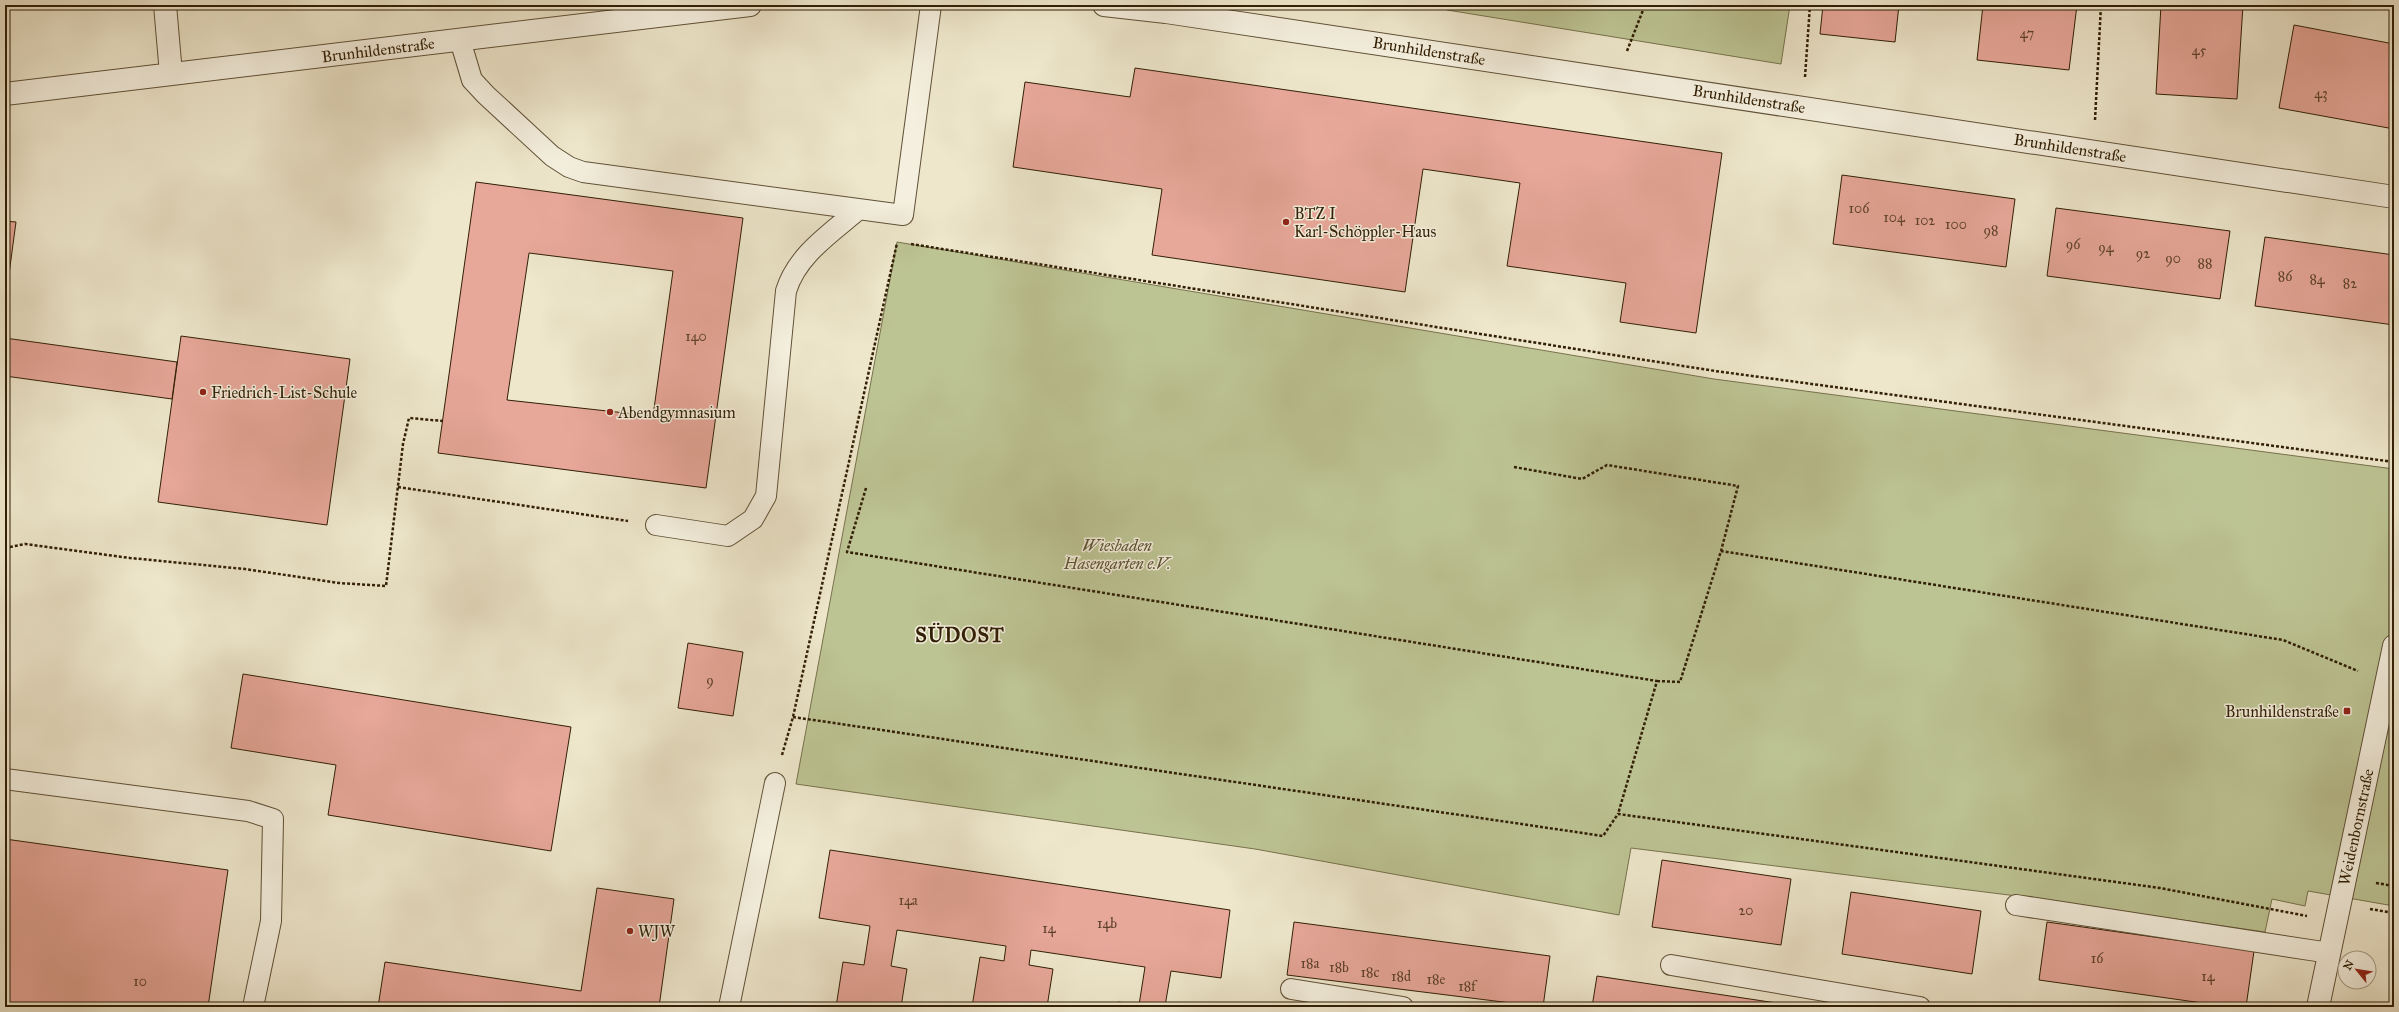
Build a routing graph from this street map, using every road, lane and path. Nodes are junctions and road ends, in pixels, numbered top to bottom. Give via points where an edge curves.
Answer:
1 (165, 5) edge
2 (750, 5) edge
3 (931, 5) edge
4 (1104, 5) edge
5 (1645, 5) edge
6 (1810, 5) edge
7 (2101, 5) edge
8 (1167, 8) edge
9 (460, 40) junction
10 (171, 74) junction
11 (1616, 79) junction
12 (5, 94) edge
13 (1804, 108) junction
14 (2092, 151) junction
15 (2394, 197) edge
16 (858, 210) junction
17 (903, 215) junction
18 (897, 242) junction
19 (442, 421) dead end
20 (2394, 462) edge
21 (1514, 467) dead end
22 (398, 487) junction
23 (866, 488) dead end
24 (656, 525) joint
25 (5, 548) edge
26 (1721, 551) junction
27 (2394, 646) edge
28 (1657, 681) junction
29 (2386, 683) junction
30 (792, 717) junction
31 (5, 779) edge
32 (775, 783) joint
33 (1618, 814) junction
34 (2016, 905) dead end
35 (2336, 922) junction
36 (2330, 953) junction
37 (1671, 965) dead end
38 (1291, 989) dead end
39 (253, 1007) edge
40 (729, 1007) edge
41 (1403, 1007) edge
42 (1920, 1007) edge
43 (2318, 1007) edge

1 - 10 street
2 - 9 street, Brunhildenstraße
3 - 17 lane
4 - 8 street, Brunhildenstraße
5 - 11 path
6 - 13 path
7 - 14 path via 2101,44
8 - 11 street, Brunhildenstraße
9 - 10 street, Brunhildenstraße
9 - 16 lane via 472,80 552,156 569,167 583,172
10 - 12 street, Brunhildenstraße
11 - 13 street, Brunhildenstraße
13 - 14 street, Brunhildenstraße
14 - 15 street, Brunhildenstraße
16 - 17 lane
16 - 24 lane via 819,243 791,276 786,291 766,496 753,519 728,536
17 - 18 path
18 - 20 path via 1715,371
18 - 30 path
19 - 22 path via 409,418
21 - 26 path via 1582,479 1607,465 1738,486
22 - 24 path
22 - 25 path via 386,586 339,583 245,569 130,558 25,544
23 - 28 path via 847,552
26 - 28 path via 1680,682
26 - 29 path via 2283,640
27 - 29 street, Weidenbornstraße
28 - 33 path
29 - 35 street, Weidenbornstraße
30 - 32 path
30 - 33 path via 1602,836
31 - 39 lane via 248,811 273,819 271,921
32 - 40 lane
33 - 35 path via 2160,888
34 - 36 lane
35 - 36 street, Weidenbornstraße
36 - 43 street, Weidenbornstraße
37 - 42 lane
38 - 41 lane

